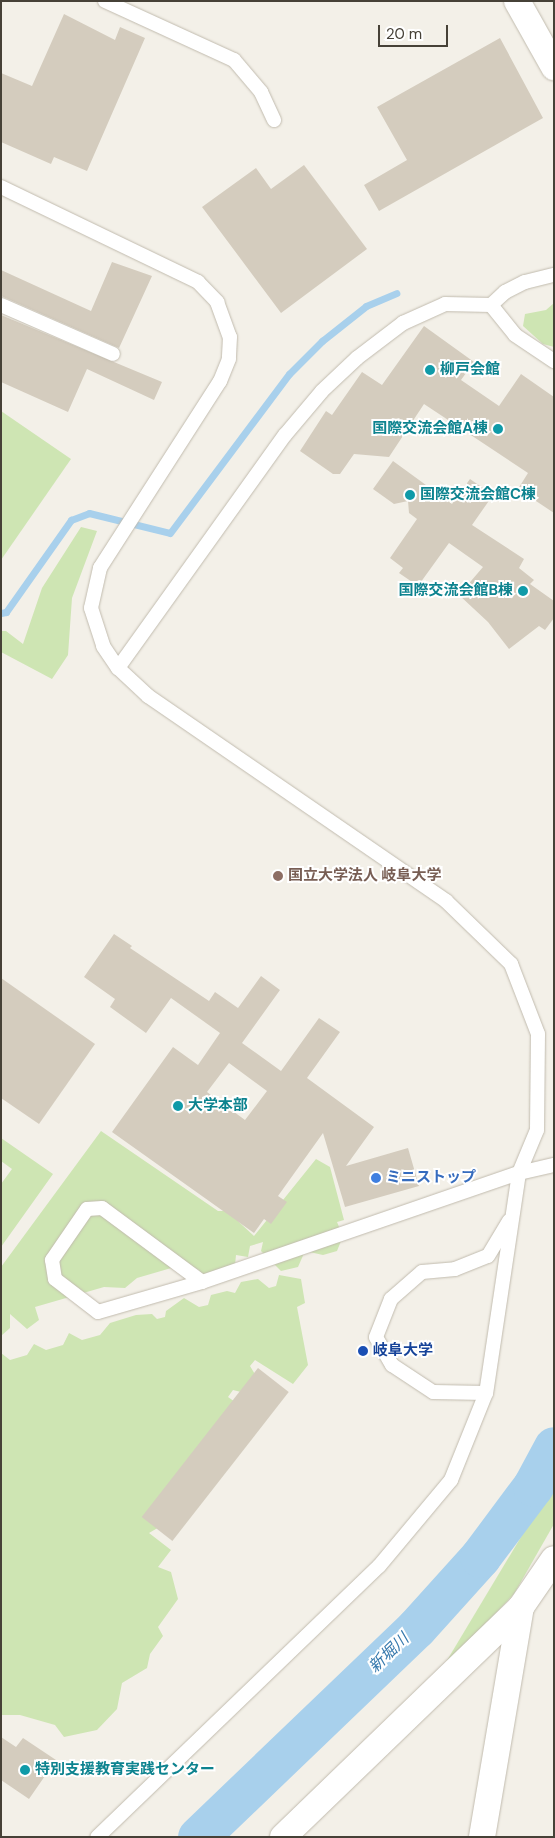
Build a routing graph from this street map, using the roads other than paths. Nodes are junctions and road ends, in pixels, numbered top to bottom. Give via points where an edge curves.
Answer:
1 (105, 1) edge
2 (517, 1) edge
3 (554, 67) edge
4 (274, 120) dead end
5 (1, 187) edge
6 (554, 275) edge
7 (1, 305) edge
8 (491, 305) junction
9 (113, 354) dead end
10 (554, 361) edge
11 (118, 668) junction
12 (554, 1165) edge
13 (519, 1173) junction
14 (512, 1215) junction
15 (202, 1282) junction
16 (486, 1394) junction
17 (554, 1559) edge
18 (521, 1607) junction
19 (97, 1837) edge
20 (283, 1837) edge
21 (482, 1837) edge

1 - 4 lane via 234,60 261,92
2 - 3 street
5 - 11 lane via 198,282 217,302 230,337 229,359 220,381 100,568 91,608 103,646
6 - 8 lane via 525,282 504,292
7 - 9 lane
8 - 10 lane via 515,334
8 - 11 lane via 444,304 403,323 336,378 286,435
11 - 13 lane via 148,696 446,901 511,964 538,1034 537,1130
12 - 13 lane
13 - 14 lane
13 - 15 lane
14 - 16 lane
14 - 16 lane via 488,1256 455,1269 422,1272 391,1298 376,1337 392,1365 433,1392
15 - 15 lane via 102,1208 88,1209 52,1260 55,1279 98,1312
16 - 19 lane via 451,1480 378,1566
17 - 18 street
18 - 20 street
18 - 21 street

